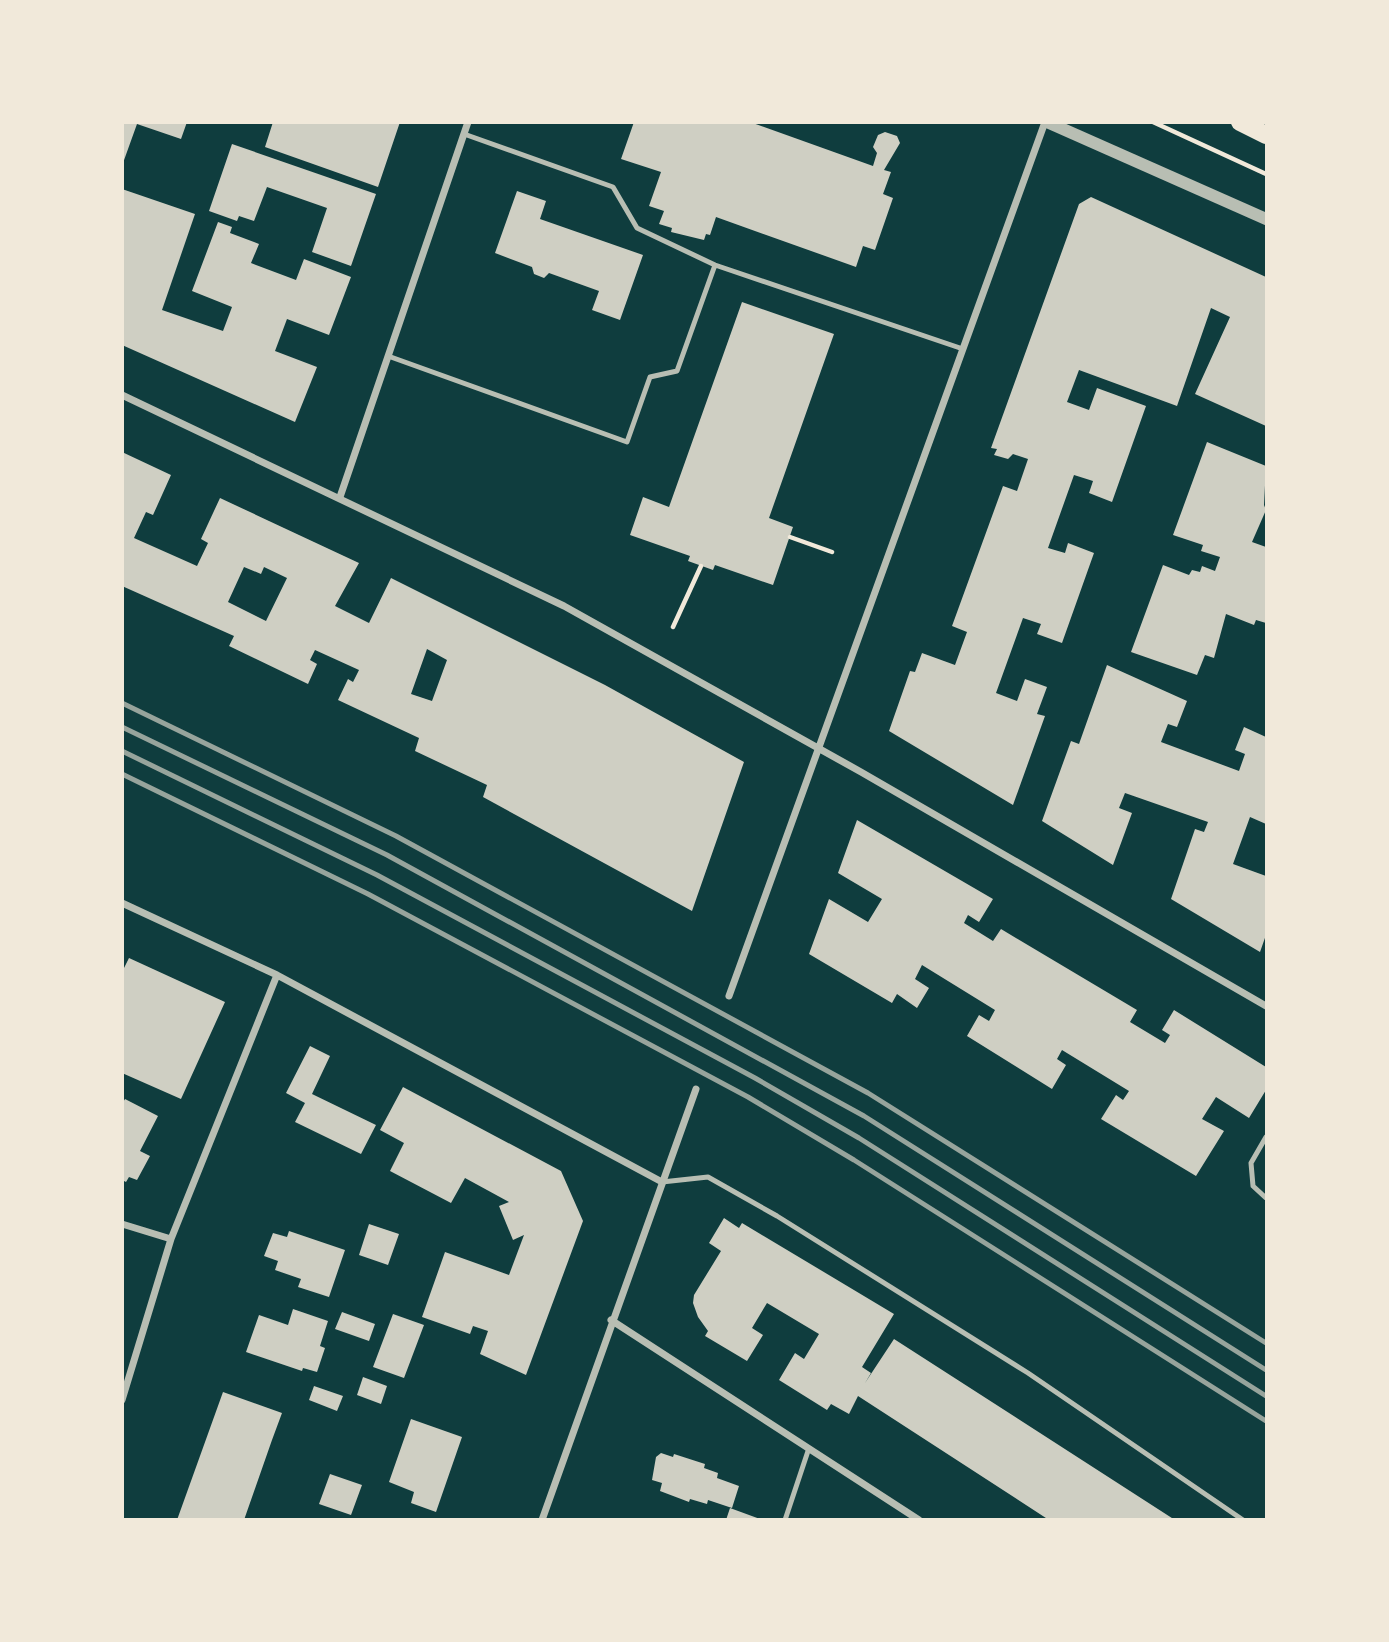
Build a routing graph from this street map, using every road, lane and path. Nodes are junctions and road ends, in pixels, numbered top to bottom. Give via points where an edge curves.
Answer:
1 (468, 122) edge
2 (1046, 122) edge
3 (1153, 122) edge
4 (1240, 122) edge
5 (464, 134) junction
6 (1266, 135) edge
7 (1266, 174) edge
8 (1266, 219) edge
9 (715, 265) junction
10 (963, 349) junction
11 (388, 355) junction
12 (122, 395) edge
13 (340, 497) junction
14 (790, 537) dead end
15 (832, 552) dead end
16 (701, 566) dead end
17 (673, 627) dead end
18 (817, 748) junction
19 (122, 903) edge
20 (277, 975) junction
21 (729, 996) dead end
22 (1266, 1006) edge
23 (695, 1089) dead end
24 (1266, 1138) edge
25 (662, 1182) junction
26 (1266, 1198) edge
27 (122, 1224) edge
28 (171, 1239) junction
29 (611, 1320) junction
30 (122, 1400) edge
31 (809, 1448) junction
32 (542, 1520) edge
33 (785, 1520) edge
34 (919, 1520) edge
35 (1243, 1520) edge

1 - 5 street
2 - 8 street
2 - 10 street
3 - 7 path
4 - 6 main road
5 - 9 lane via 613,187 637,228
5 - 11 street
9 - 10 lane
9 - 11 lane via 677,371 650,377 627,442
10 - 18 street
11 - 13 street
12 - 13 street
13 - 18 street via 564,606
14 - 15 path
16 - 17 path
18 - 21 street
18 - 22 street
19 - 20 street
20 - 25 street
20 - 28 street
23 - 25 street
24 - 26 lane via 1251,1163 1253,1186
25 - 29 street
25 - 35 lane via 708,1177 777,1216 1028,1373
27 - 28 street
28 - 30 street
29 - 31 street
29 - 32 street
31 - 33 lane
31 - 34 street

